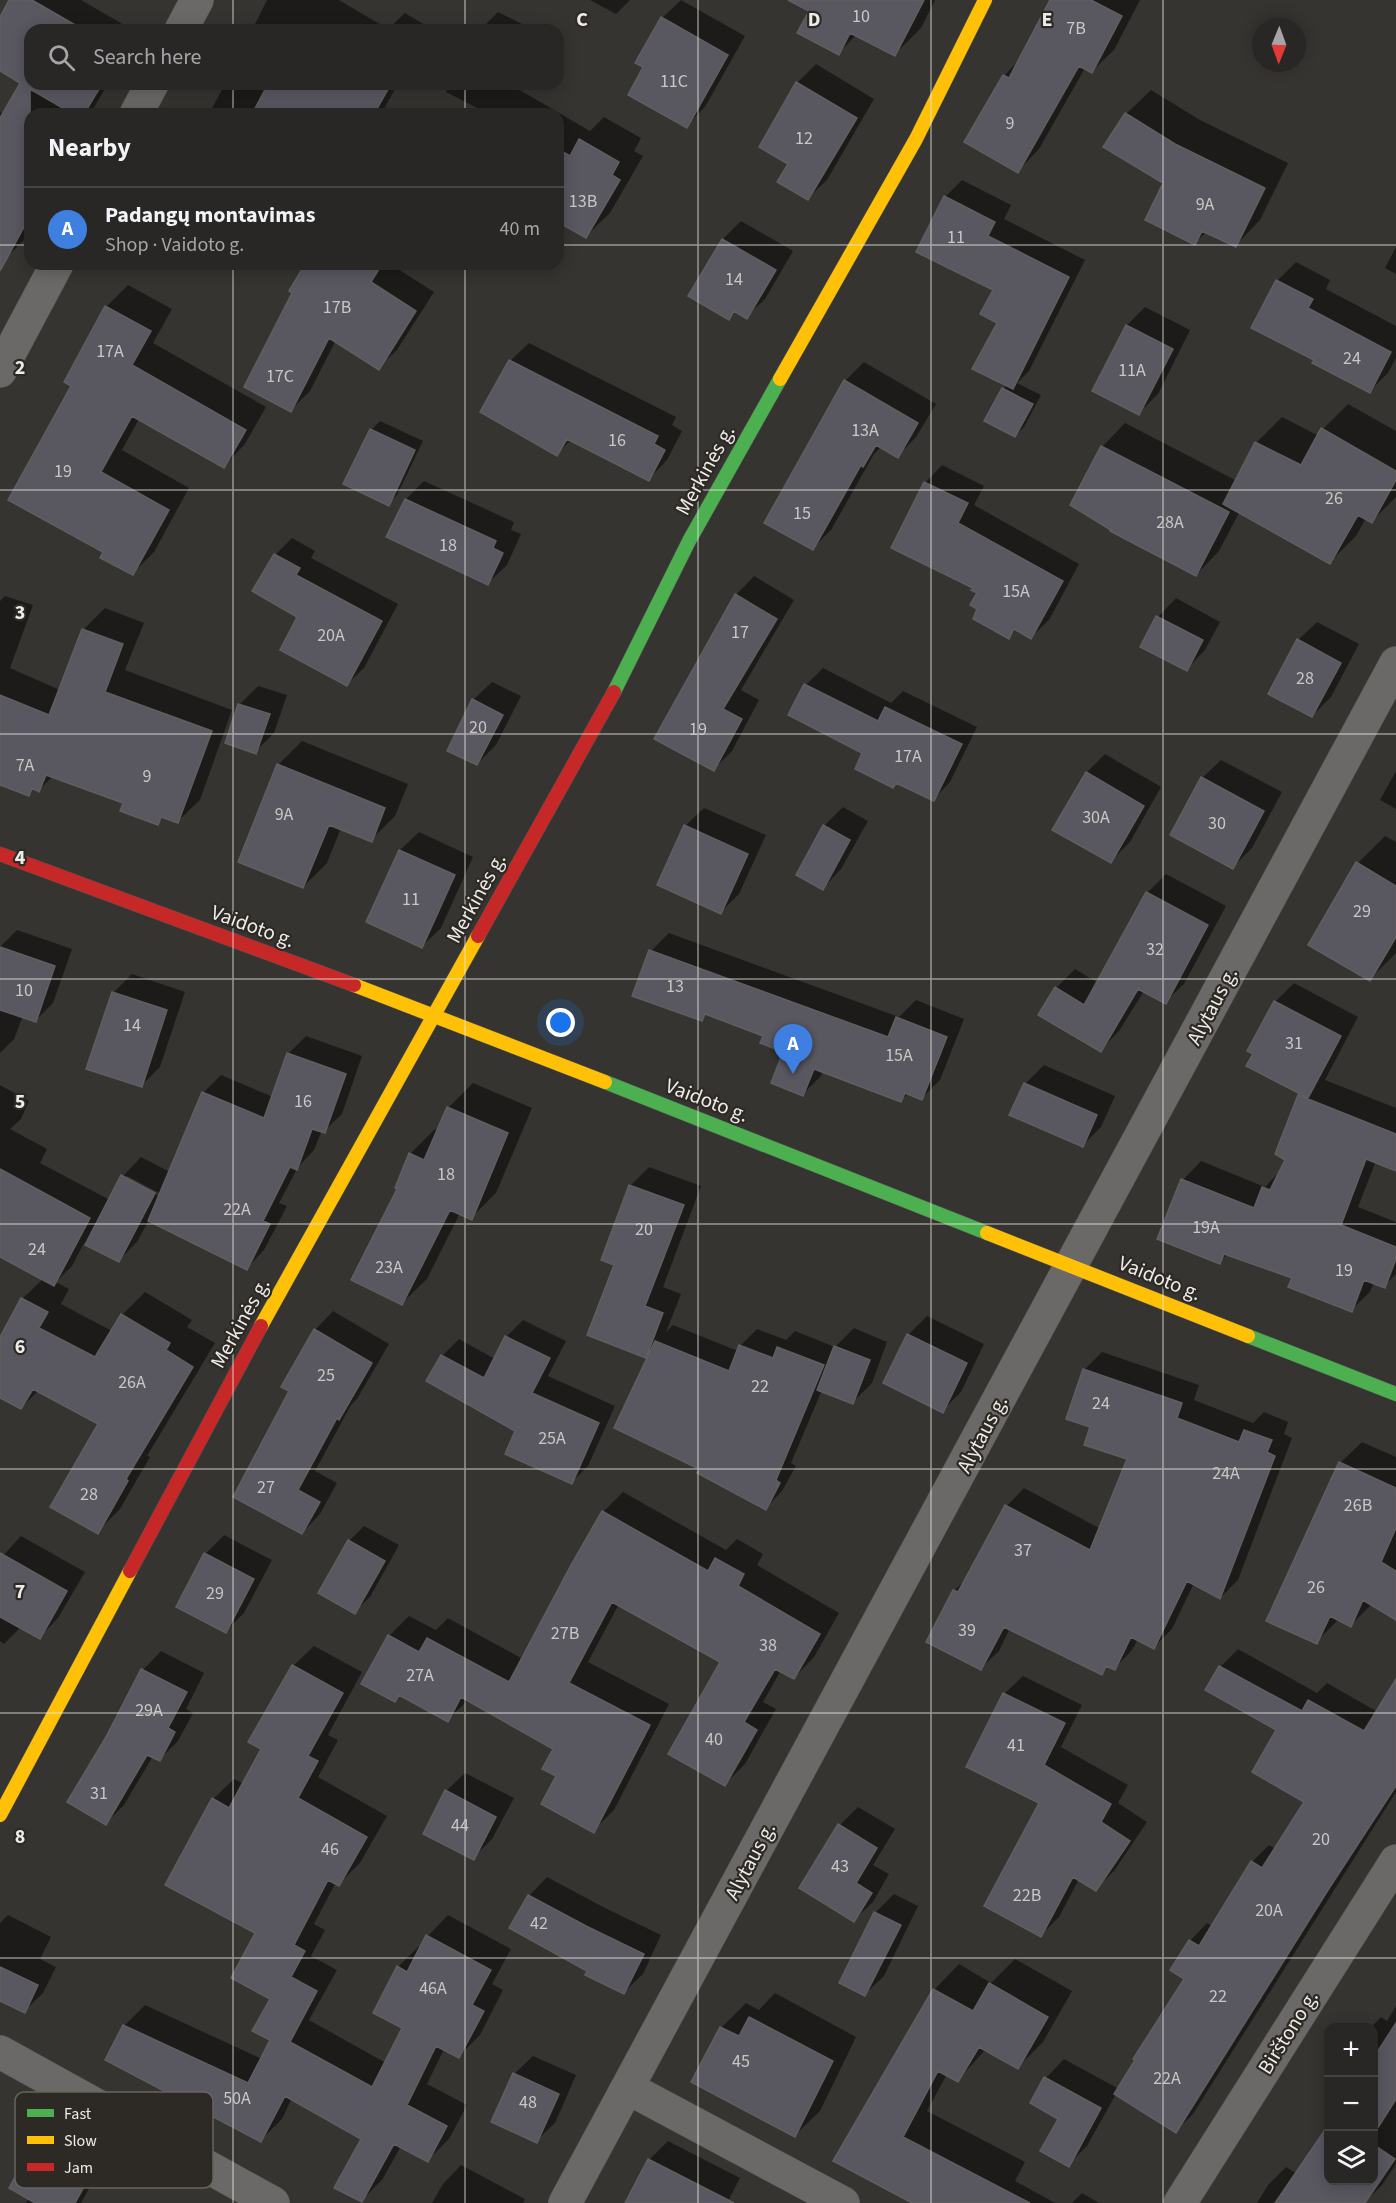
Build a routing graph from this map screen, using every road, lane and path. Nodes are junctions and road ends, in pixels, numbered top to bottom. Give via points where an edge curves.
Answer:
1 (197, 0) edge
2 (985, 0) edge
3 (184, 24) edge
4 (149, 90) edge
5 (139, 108) edge
6 (54, 270) edge
7 (0, 371) edge
8 (1396, 663) edge
9 (0, 854) edge
10 (435, 1015) junction
11 (1072, 1266) junction
12 (1396, 1394) edge
13 (0, 1815) edge
14 (1396, 1861) edge
15 (0, 2052) edge
16 (628, 2088) junction
17 (72, 2092) edge
18 (213, 2170) edge
19 (273, 2203) edge
20 (565, 2203) edge
21 (843, 2203) edge
22 (1180, 2203) edge

1 - 3 street
2 - 10 street, Merkinės g. via 916,139 689,541 615,690
4 - 5 street
6 - 7 street
8 - 11 street, Alytaus g.
9 - 10 street, Vaidoto g.
10 - 11 street, Vaidoto g.
10 - 13 street, Merkinės g. via 244,1357
11 - 12 street, Vaidoto g.
11 - 16 street, Alytaus g.
14 - 22 street, Birštono g.
15 - 17 street
16 - 20 street, Alytaus g.
16 - 21 street
18 - 19 street

